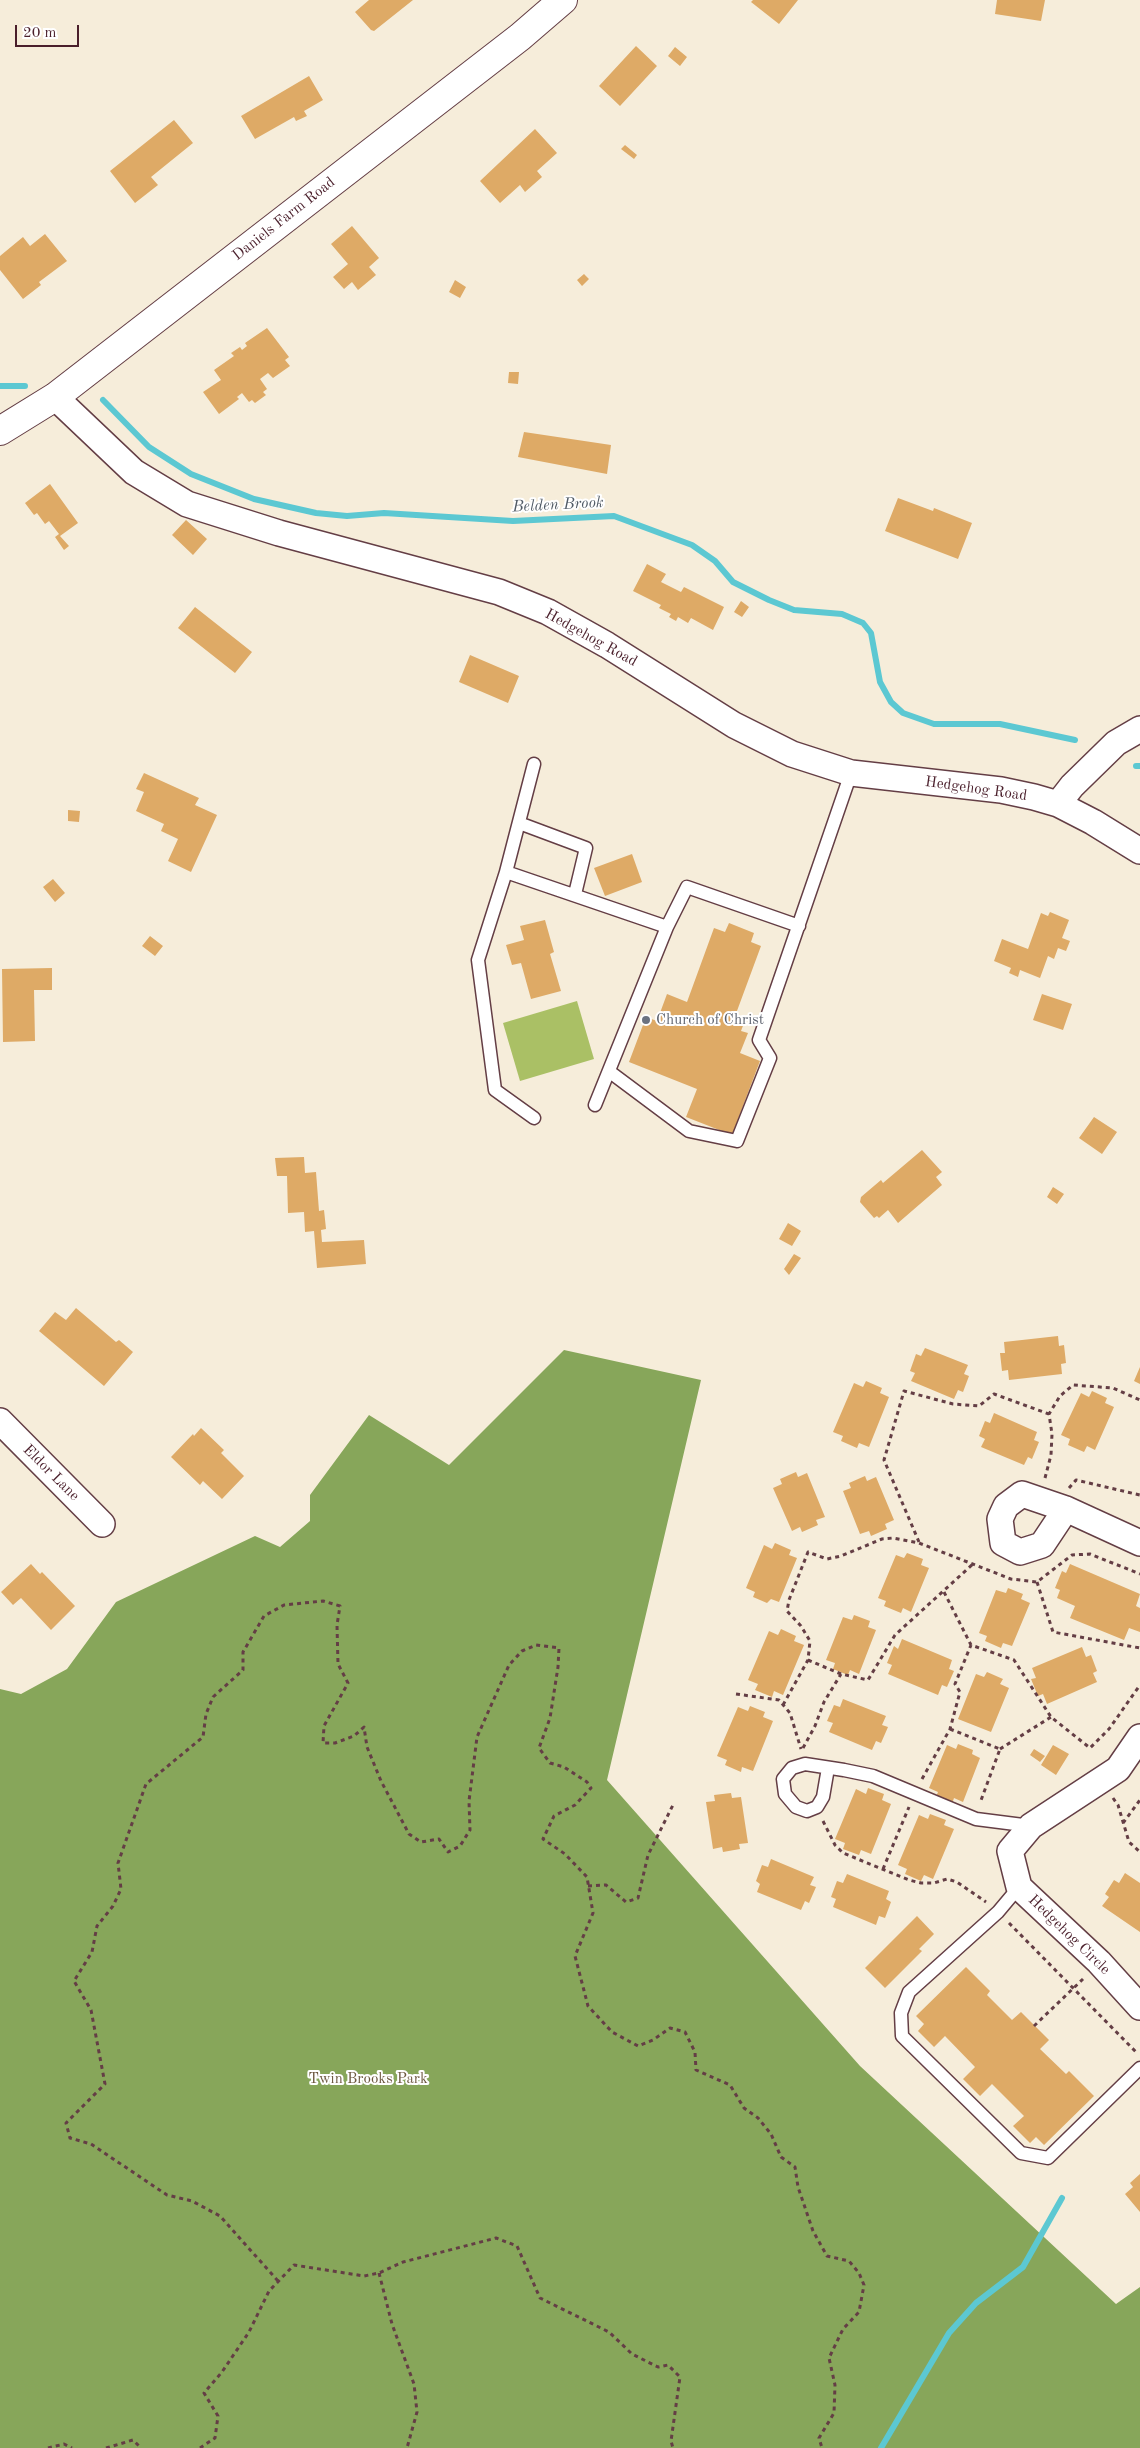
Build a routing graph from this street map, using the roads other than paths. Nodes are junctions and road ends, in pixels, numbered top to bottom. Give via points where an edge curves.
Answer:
1 (563, 0) edge
2 (55, 397) junction
3 (0, 431) edge
4 (1140, 729) edge
5 (534, 764) dead end
6 (851, 773) junction
7 (1058, 804) junction
8 (519, 823) junction
9 (1140, 852) edge
10 (506, 872) junction
11 (575, 894) junction
12 (798, 926) junction
13 (667, 927) junction
14 (610, 1072) junction
15 (595, 1105) dead end
16 (534, 1118) dead end
17 (0, 1421) edge
18 (1066, 1500) road end
19 (102, 1524) dead end
20 (1140, 1544) edge
21 (1140, 1737) edge
22 (828, 1768) junction
23 (1031, 1826) junction
24 (1019, 1887) junction
25 (1140, 2007) edge
26 (1140, 2068) edge

1 - 2 main road, Daniels Farm Road via 520,37
2 - 3 main road, Daniels Farm Road
2 - 6 street, Hedgehog Road via 134,472 188,504 279,533 499,592 548,612 607,645 734,725 792,754
4 - 7 street via 1116,743
5 - 8 lane
6 - 7 street, Hedgehog Road via 1001,790
6 - 12 lane
7 - 9 street, Hedgehog Road
8 - 10 lane
8 - 11 lane via 586,848
10 - 11 lane
10 - 16 lane via 478,960 495,1090
11 - 13 lane
12 - 13 lane via 688,887
12 - 14 lane via 760,1040 770,1058 737,1141 689,1131
13 - 14 lane
14 - 15 lane
17 - 19 street, Eldor Lane
18 - 20 street
21 - 23 street, Hedgehog Circle via 1118,1770
22 - 22 lane via 805,1764 792,1768 783,1779 785,1794 796,1807 807,1810 817,1807 823,1797
22 - 23 lane via 873,1776 974,1818
23 - 24 street, Hedgehog Circle via 1010,1851
24 - 25 street, Hedgehog Circle via 1100,1962
24 - 26 lane via 998,1912 909,1992 901,2013 902,2036 1021,2153 1048,2158

